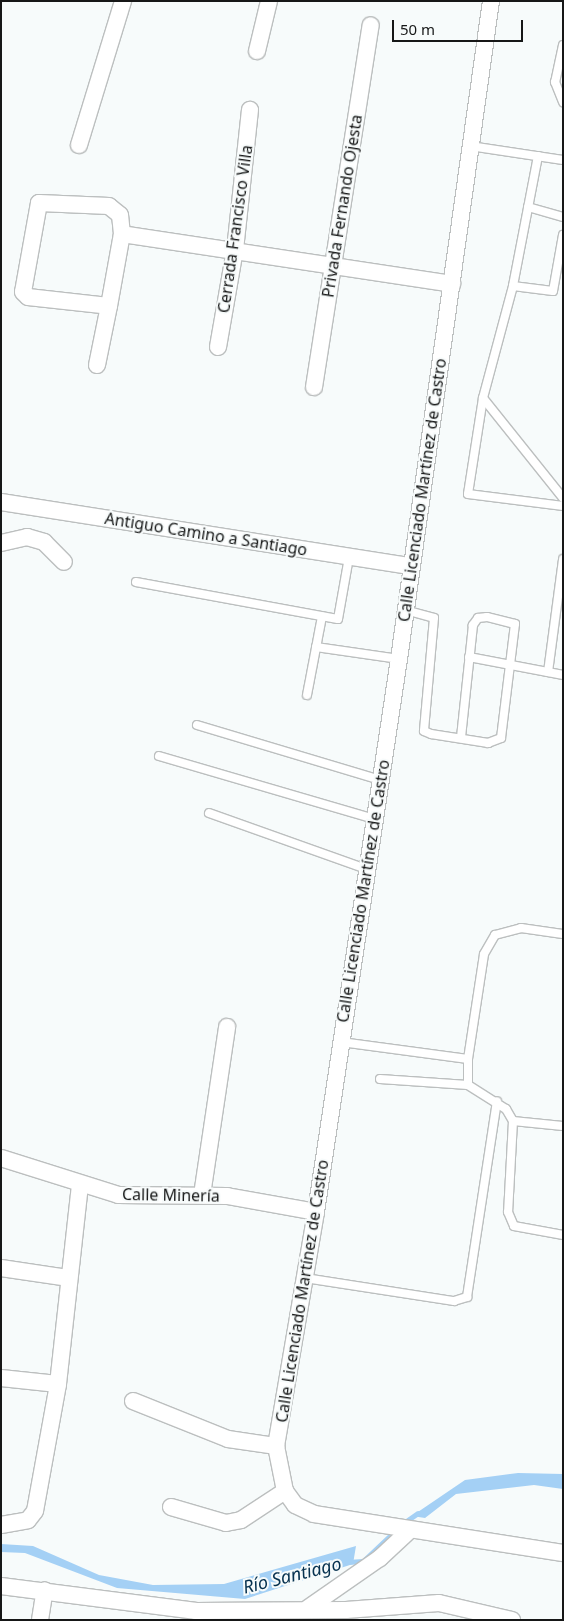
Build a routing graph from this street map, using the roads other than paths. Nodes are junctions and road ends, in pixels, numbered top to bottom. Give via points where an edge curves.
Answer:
1 (123, 1) edge
2 (269, 1) edge
3 (491, 1) edge
4 (371, 25) dead end
5 (563, 45) edge
6 (257, 51) dead end
7 (563, 102) edge
8 (250, 110) dead end
9 (79, 145) dead end
10 (470, 146) junction
11 (538, 156) junction
12 (563, 160) edge
13 (528, 207) junction
14 (563, 217) edge
15 (122, 234) junction
16 (563, 234) edge
17 (235, 250) junction
18 (333, 264) junction
19 (452, 284) junction
20 (513, 286) junction
21 (109, 306) junction
22 (218, 347) dead end
23 (97, 365) dead end
24 (314, 387) dead end
25 (483, 398) junction
26 (563, 498) edge
27 (1, 502) edge
28 (563, 506) edge
29 (1, 543) edge
30 (349, 557) junction
31 (563, 559) edge
32 (64, 562) dead end
33 (410, 566) junction
34 (136, 582) dead end
35 (405, 610) junction
36 (322, 616) junction
37 (316, 647) junction
38 (469, 658) junction
39 (399, 659) junction
40 (512, 665) junction
41 (548, 672) junction
42 (563, 675) edge
43 (307, 695) dead end
44 (197, 725) dead end
45 (461, 738) junction
46 (160, 756) dead end
47 (380, 780) junction
48 (209, 813) dead end
49 (374, 819) junction
50 (366, 869) junction
51 (563, 934) edge
52 (227, 1027) dead end
53 (339, 1042) junction
54 (468, 1059) junction
55 (380, 1079) dead end
56 (468, 1085) junction
57 (497, 1101) junction
58 (513, 1121) junction
59 (563, 1126) edge
60 (1, 1158) edge
61 (80, 1184) junction
62 (202, 1195) junction
63 (316, 1212) junction
64 (563, 1235) edge
65 (1, 1268) edge
66 (69, 1278) junction
67 (305, 1278) junction
68 (1, 1378) edge
69 (58, 1384) junction
70 (133, 1401) dead end
71 (276, 1446) junction
72 (285, 1491) junction
73 (171, 1507) dead end
74 (1, 1525) edge
75 (406, 1530) junction
76 (563, 1553) edge
77 (1, 1586) edge
78 (45, 1590) junction
79 (308, 1608) junction
80 (346, 1615) edge
81 (195, 1616) edge
82 (40, 1620) edge
83 (509, 1620) edge

1 - 9 street
2 - 6 street
3 - 10 street, Calle Licenciado Martínez de Castro
4 - 18 street, Privada Fernando Ojesta
5 - 7 lane via 556,82
8 - 17 street, Cerrada Francisco Villa
10 - 11 lane
10 - 19 street, Calle Licenciado Martínez de Castro
11 - 12 lane
11 - 13 lane
13 - 14 lane
13 - 20 lane
15 - 17 street
15 - 21 street
15 - 21 street via 116,208 38,203 22,292 28,297
16 - 20 lane via 553,291
17 - 18 street
17 - 22 street, Cerrada Francisco Villa
18 - 19 street
18 - 24 street, Privada Fernando Ojesta
19 - 33 street, Calle Licenciado Martínez de Castro
20 - 25 lane
21 - 23 street
25 - 26 lane
25 - 28 lane via 468,494
27 - 30 street, Antiguo Camino a Santiago
29 - 32 street via 27,537 44,542
30 - 33 street, Antiguo Camino a Santiago
30 - 36 lane via 338,619
31 - 41 lane
33 - 35 street, Calle Licenciado Martínez de Castro
34 - 36 lane
35 - 39 street, Calle Licenciado Martínez de Castro
35 - 45 lane via 434,618 424,731
36 - 37 lane
37 - 39 lane
37 - 43 lane
38 - 40 lane
38 - 40 lane via 478,618 509,621 517,632
38 - 45 lane
39 - 47 street, Calle Licenciado Martínez de Castro
40 - 41 lane
40 - 45 lane via 501,738 488,743
41 - 42 lane
44 - 47 lane
46 - 49 lane
47 - 49 street, Calle Licenciado Martínez de Castro
48 - 50 lane
49 - 50 street, Calle Licenciado Martínez de Castro
50 - 53 street, Calle Licenciado Martínez de Castro
51 - 54 lane via 521,928 495,935 484,954
52 - 62 street
53 - 54 lane
53 - 63 street, Calle Licenciado Martínez de Castro
54 - 56 lane
55 - 56 lane
56 - 57 lane
57 - 58 lane
57 - 67 lane via 467,1297 454,1301
58 - 59 lane
58 - 64 lane via 508,1212 514,1226
60 - 61 street, Calle Minería
61 - 62 street, Calle Minería via 118,1195
61 - 66 street
62 - 63 street, Calle Minería
63 - 67 street, Calle Licenciado Martínez de Castro
65 - 66 street
66 - 69 street
67 - 71 street, Calle Licenciado Martínez de Castro
68 - 69 street
69 - 74 street via 35,1511 28,1520
70 - 71 street via 228,1439
71 - 72 street, Calle Licenciado Martínez de Castro
72 - 73 street via 241,1520 226,1523
72 - 75 street via 295,1505 345,1522
75 - 76 street
75 - 79 street via 380,1558
77 - 78 street
78 - 81 street via 104,1603
78 - 82 street
79 - 80 street
79 - 81 street
80 - 83 street via 440,1603

